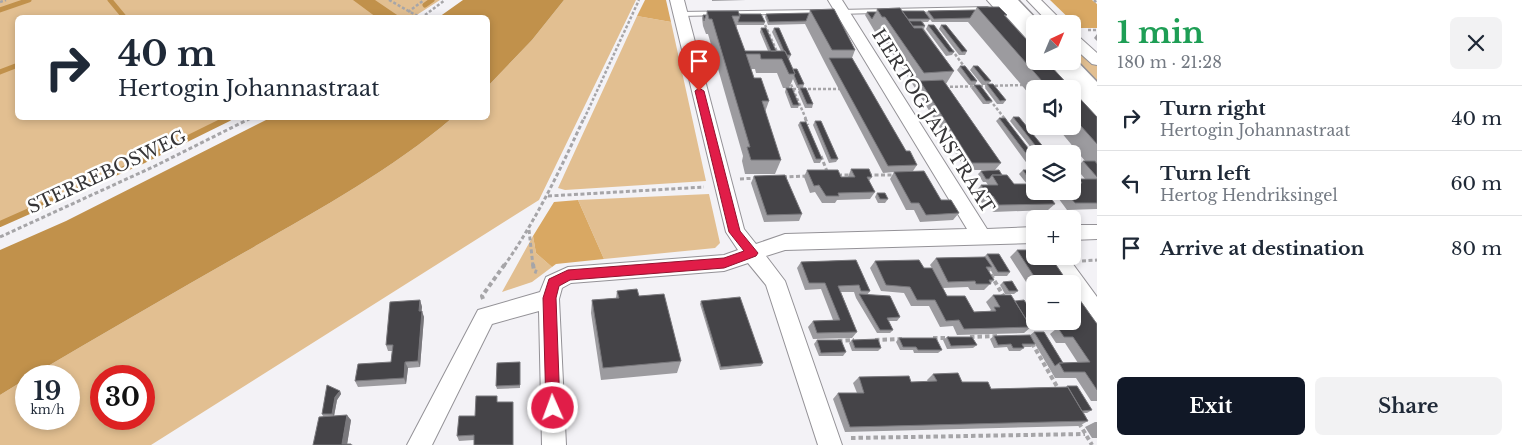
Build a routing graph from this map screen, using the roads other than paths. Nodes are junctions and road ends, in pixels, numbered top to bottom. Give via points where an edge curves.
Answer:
1 (1034, 0) edge
2 (1001, 3) edge
3 (678, 7) edge
4 (837, 8) edge
5 (824, 12) edge
6 (1049, 15) edge
7 (1026, 22) edge
8 (1026, 34) edge
9 (1081, 47) edge
10 (1097, 62) edge
11 (1058, 70) edge
12 (1074, 70) edge
13 (1097, 95) edge
14 (1097, 112) edge
15 (1097, 232) edge
16 (1081, 233) edge
17 (1026, 235) edge
18 (975, 238) junction
19 (752, 253) junction
20 (1062, 265) edge
21 (551, 291) junction
22 (1097, 314) edge
23 (829, 442) edge
24 (419, 445) edge
25 (554, 445) edge

1 - 6 street
2 - 4 lane
2 - 7 street
2 - 8 street
3 - 5 lane via 760,13
3 - 19 street via 735,232
4 - 18 street, HERTOG JANSTRAAT
9 - 10 street
11 - 14 street
12 - 13 street
15 - 16 street
17 - 18 street
18 - 19 street via 785,242
19 - 21 street via 724,263 568,275
19 - 23 street via 775,281
20 - 22 street
21 - 24 street via 485,317
21 - 25 street

